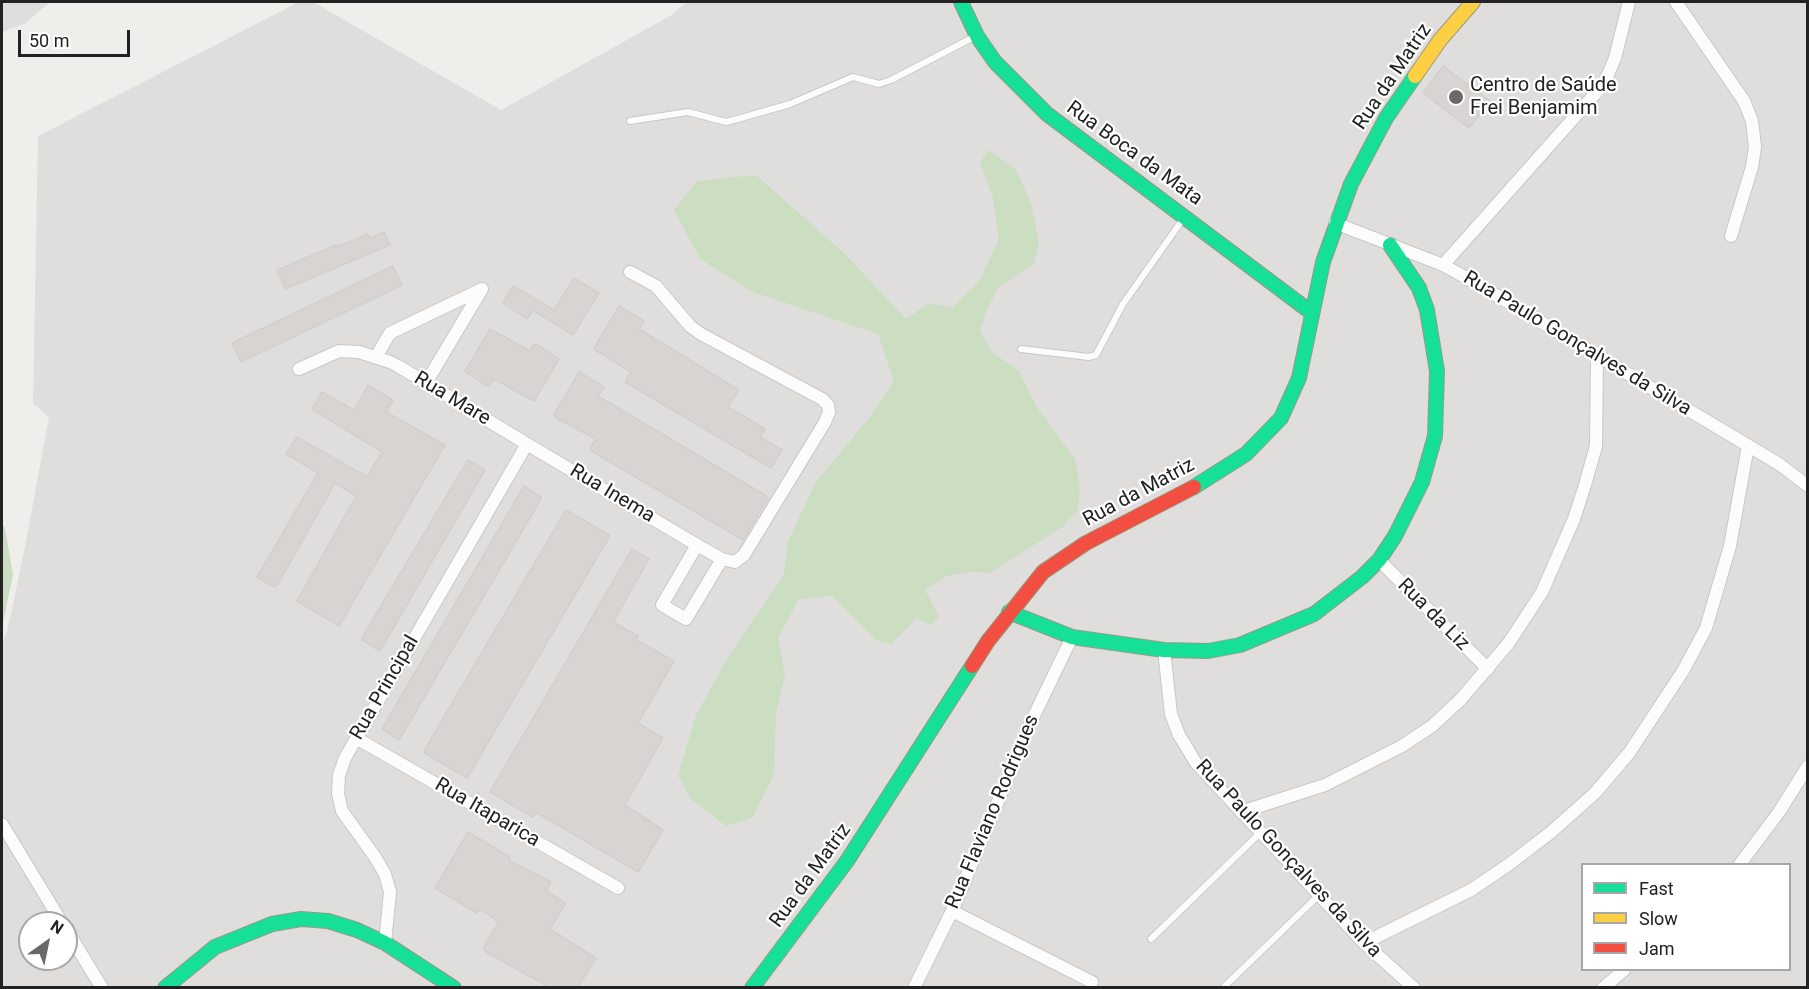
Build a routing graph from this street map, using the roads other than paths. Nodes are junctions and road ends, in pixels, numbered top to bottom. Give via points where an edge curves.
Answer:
1 (961, 2) edge
2 (1473, 2) edge
3 (1629, 2) edge
4 (1676, 2) edge
5 (976, 36) junction
6 (630, 121) dead end
7 (1185, 216) junction
8 (1335, 223) junction
9 (1731, 236) dead end
10 (1390, 245) junction
11 (1443, 265) junction
12 (630, 272) dead end
13 (1312, 313) junction
14 (1022, 349) dead end
15 (1597, 356) junction
16 (376, 357) junction
17 (299, 369) dead end
18 (426, 383) junction
19 (527, 444) junction
20 (1748, 446) junction
21 (1808, 486) edge
22 (697, 544) junction
23 (722, 560) junction
24 (1378, 560) junction
25 (1009, 612) junction
26 (1072, 637) junction
27 (1164, 650) junction
28 (1488, 669) junction
29 (357, 738) junction
30 (1808, 766) edge
31 (1241, 812) junction
32 (2, 824) edge
33 (1260, 833) junction
34 (1741, 863) edge
35 (618, 888) dead end
36 (1318, 896) junction
37 (55, 911) edge
38 (952, 911) junction
39 (1151, 939) dead end
40 (385, 943) junction
41 (1364, 944) junction
42 (78, 948) edge
43 (1622, 971) edge
44 (1092, 982) dead end
45 (102, 987) edge
46 (165, 987) edge
47 (454, 987) edge
48 (752, 987) edge
49 (914, 987) edge
50 (1223, 987) edge
51 (1414, 987) edge
52 (1603, 987) edge

1 - 5 street, Rua Boca da Mata
2 - 8 street, Rua da Matriz via 1440,40 1386,118
3 - 11 street via 1604,84
4 - 9 street via 1744,101 1752,120 1752,167
5 - 6 lane via 891,80 879,84 853,77 790,104 726,122 688,112
5 - 7 street, Rua Boca da Mata via 1018,87 1047,114
7 - 13 street, Rua Boca da Mata
7 - 14 lane via 1123,304 1096,355
8 - 10 street, Rua Paulo Gonçalves da Silva
8 - 13 street, Rua da Matriz
10 - 11 street, Rua Paulo Gonçalves da Silva
10 - 24 street via 1419,288 1427,310 1438,404 1436,436 1422,482 1395,536
11 - 15 street, Rua Paulo Gonçalves da Silva
12 - 23 street via 660,290 701,334 828,405 825,422 744,555 735,562
13 - 25 street, Rua da Matriz via 1292,399 1267,435 1212,476 1063,556 1043,572
15 - 20 street, Rua Paulo Gonçalves da Silva
15 - 28 street via 1596,446 1574,519 1542,592
16 - 17 street, Rua Mare via 339,351
16 - 18 street, Rua Mare
16 - 18 street via 390,333 482,289
18 - 19 street, Rua Mare
19 - 22 street, Rua Inema
19 - 29 street, Rua Principal
20 - 21 street, Rua Paulo Gonçalves da Silva
20 - 41 street via 1730,546 1706,628 1629,753 1595,793 1508,865 1471,890
22 - 23 street, Rua Inema
22 - 23 street via 662,605 686,619
24 - 27 street via 1314,614 1276,632 1208,651
24 - 28 street, Rua da Liz
25 - 26 street
25 - 48 street, Rua da Matriz via 847,861
26 - 27 street
26 - 38 street, Rua Flaviano Rodrigues via 1032,720
27 - 31 street, Rua Paulo Gonçalves da Silva via 1171,714 1179,735 1196,762
28 - 31 street via 1432,726 1402,746 1325,785
29 - 35 street, Rua Itaparica
29 - 40 street, Rua Principal via 339,775 338,794 342,811 385,874 390,910
30 - 34 street
31 - 33 street, Rua Paulo Gonçalves da Silva
32 - 37 street
33 - 36 street, Rua Paulo Gonçalves da Silva
33 - 39 lane
36 - 41 street, Rua Paulo Gonçalves da Silva
36 - 50 lane
38 - 44 street
38 - 49 street, Rua Flaviano Rodrigues
40 - 46 street via 328,921 301,919 272,924 215,947
40 - 47 street
41 - 51 street, Rua Paulo Gonçalves da Silva
42 - 45 street
43 - 52 street

